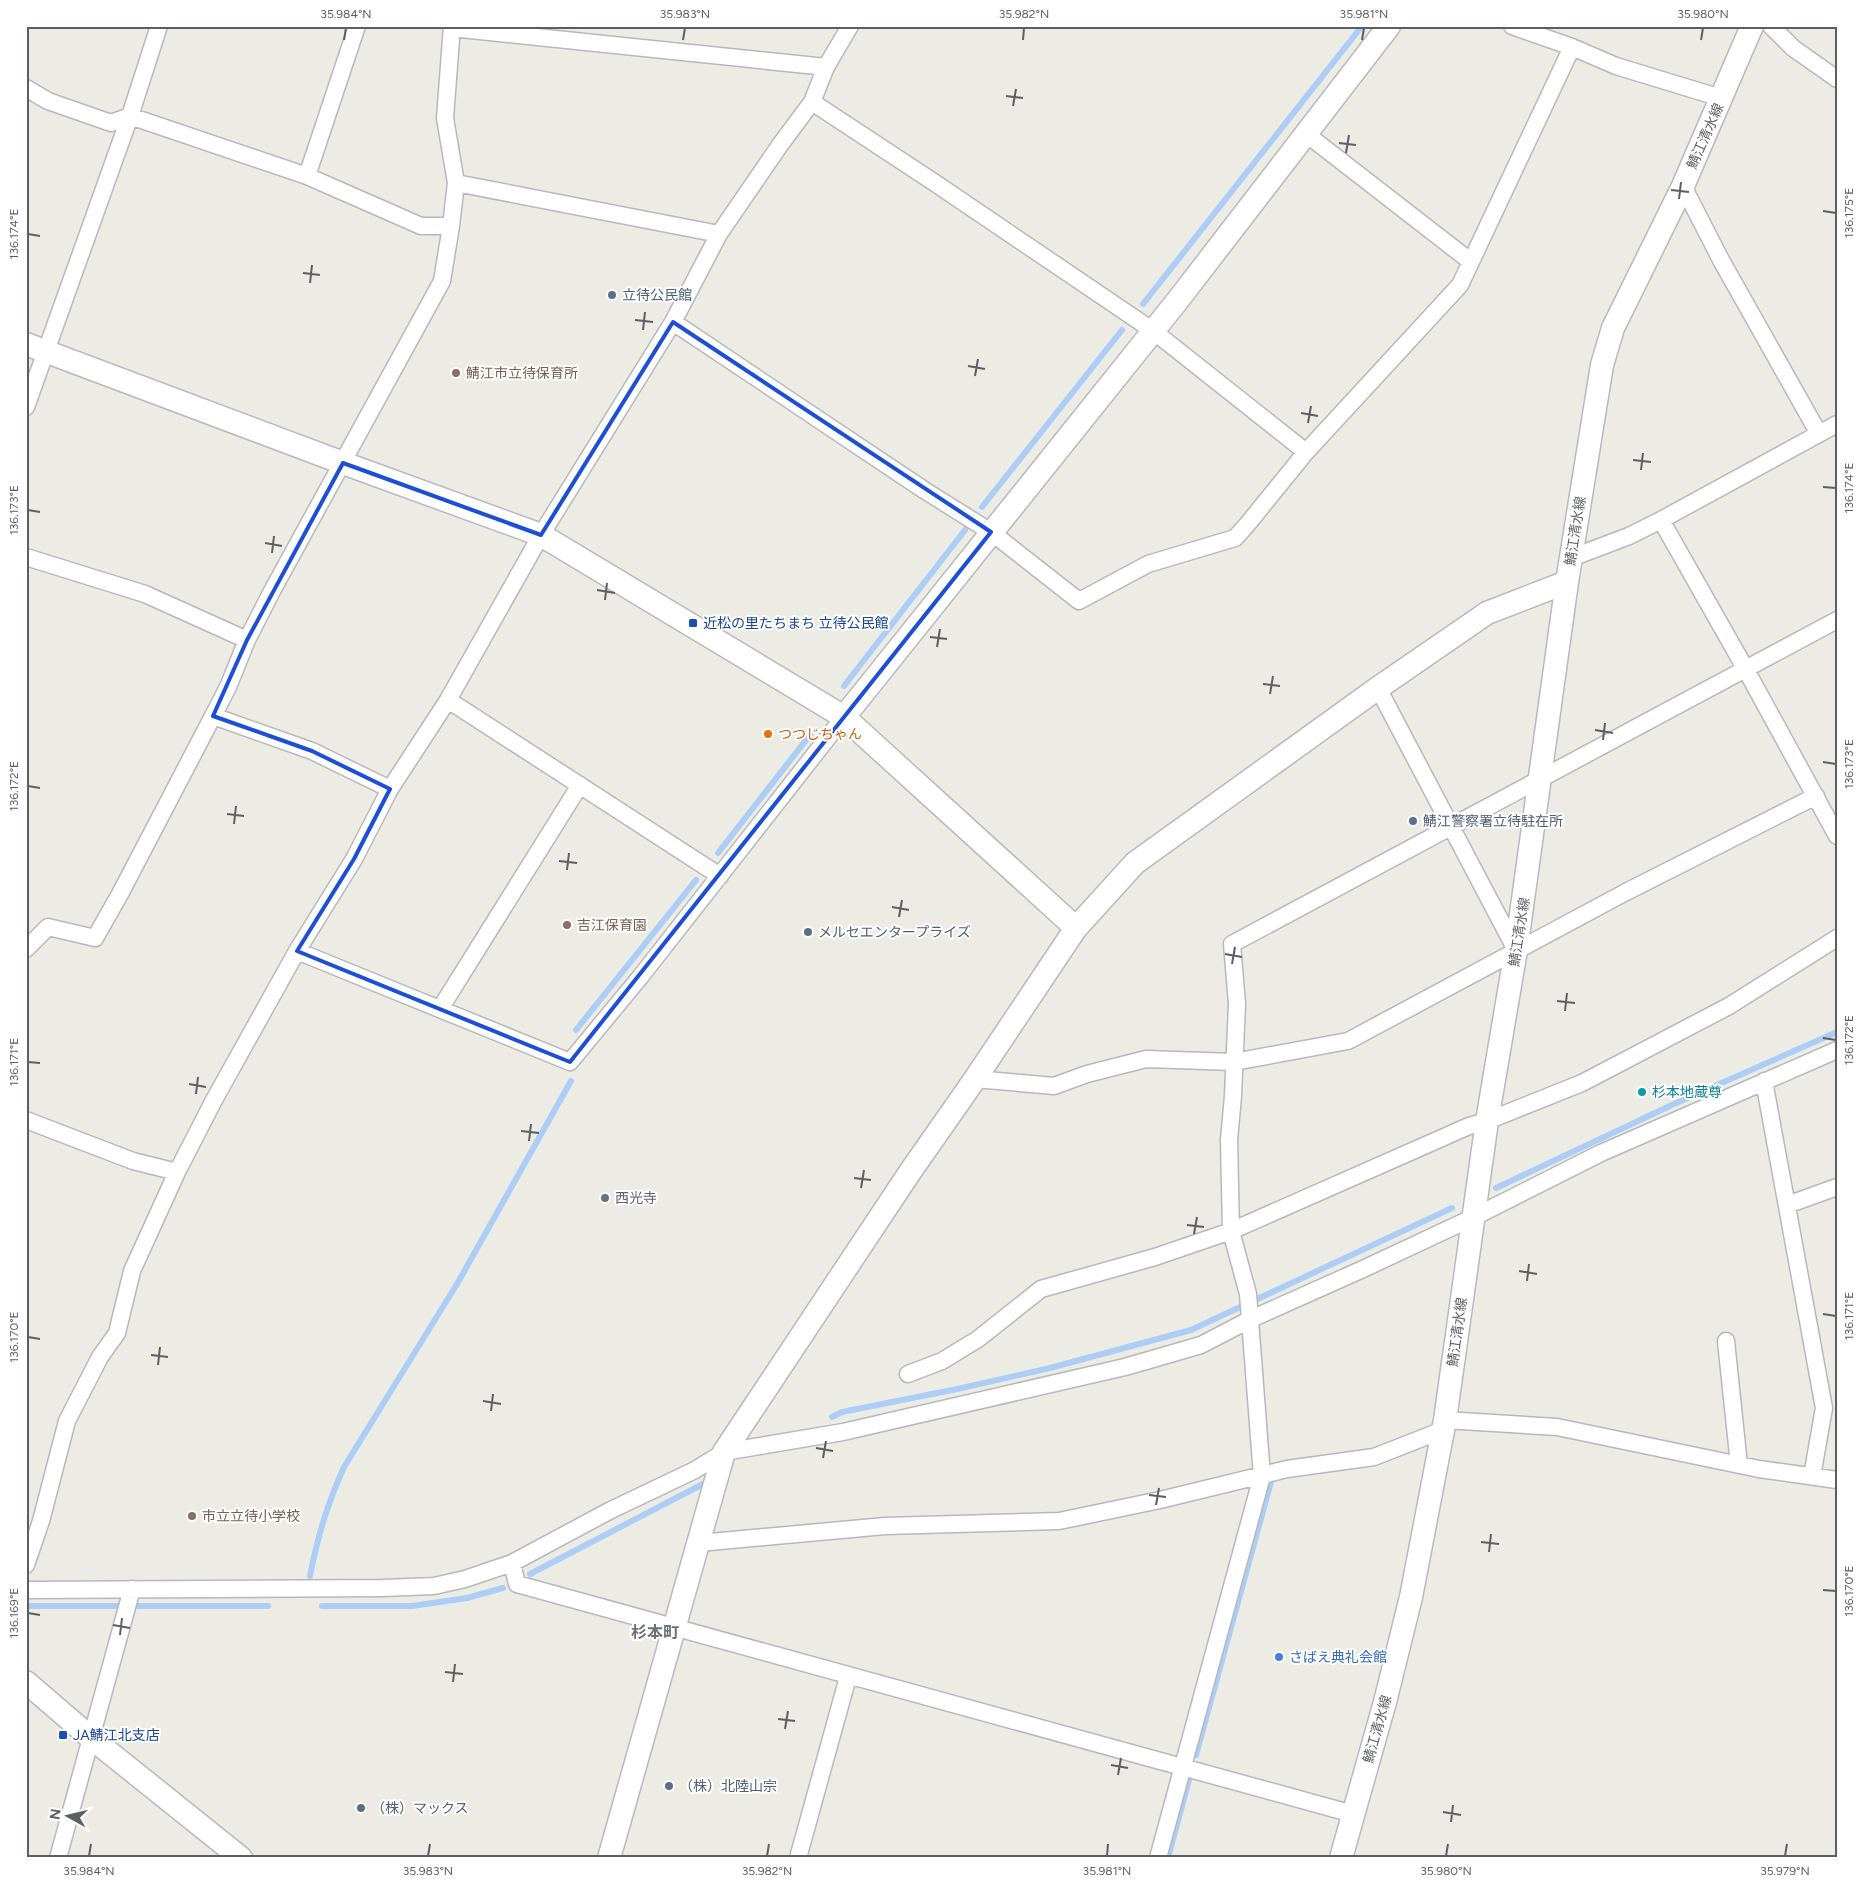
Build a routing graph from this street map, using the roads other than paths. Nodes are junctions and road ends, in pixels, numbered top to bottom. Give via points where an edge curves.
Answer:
1 (159, 26) edge
2 (357, 26) edge
3 (850, 26) edge
4 (1389, 26) edge
5 (1512, 26) edge
6 (1752, 26) edge
7 (1771, 26) edge
8 (452, 27) edge
9 (1572, 47) junction
10 (826, 67) junction
11 (1837, 79) edge
12 (26, 88) edge
13 (1721, 98) junction
14 (812, 102) junction
15 (130, 116) junction
16 (1305, 133) junction
17 (307, 176) junction
18 (456, 183) junction
19 (1683, 186) junction
20 (451, 226) junction
21 (719, 234) junction
22 (1470, 261) junction
23 (673, 322) junction
24 (1152, 330) junction
25 (37, 347) edge
26 (26, 407) edge
27 (1837, 424) edge
28 (1819, 434) junction
29 (1306, 452) junction
30 (343, 463) junction
31 (1661, 520) junction
32 (991, 532) junction
33 (541, 535) junction
34 (26, 557) edge
35 (1571, 558) junction
36 (1567, 582) junction
37 (1837, 620) edge
38 (247, 640) junction
39 (1745, 668) junction
40 (1378, 688) junction
41 (448, 700) junction
42 (213, 716) junction
43 (844, 717) junction
44 (1541, 778) junction
45 (580, 786) junction
46 (390, 789) junction
47 (1816, 796) junction
48 (1450, 826) junction
49 (1837, 836) edge
50 (720, 876) junction
51 (1076, 928) junction
52 (1837, 938) edge
53 (26, 950) edge
54 (296, 950) junction
55 (1516, 950) junction
56 (440, 1009) junction
57 (1837, 1050) edge
58 (1234, 1062) junction
59 (975, 1080) junction
60 (1764, 1081) junction
61 (26, 1120) edge
62 (1487, 1120) junction
63 (176, 1172) junction
64 (1837, 1187) edge
65 (1787, 1205) junction
66 (1474, 1217) junction
67 (1231, 1231) junction
68 (1249, 1316) junction
69 (1726, 1341) dead end
70 (908, 1374) dead end
71 (1830, 1409) edge
72 (1444, 1425) junction
73 (724, 1452) junction
74 (1739, 1465) junction
75 (1262, 1476) junction
76 (1812, 1476) junction
77 (1837, 1480) edge
78 (699, 1543) junction
79 (512, 1563) junction
80 (26, 1565) edge
81 (26, 1590) edge
82 (129, 1600) junction
83 (673, 1628) junction
84 (848, 1677) junction
85 (26, 1682) edge
86 (90, 1737) junction
87 (1183, 1767) junction
88 (1352, 1814) junction
89 (58, 1858) edge
90 (241, 1858) edge
91 (609, 1858) edge
92 (798, 1858) edge
93 (1158, 1858) edge
94 (1341, 1858) edge

1 - 15 street
2 - 17 street
3 - 10 street
4 - 16 street
5 - 9 street
6 - 13 street, 鯖江清水線
7 - 11 street via 1793,48
8 - 10 street
8 - 18 street via 445,118
9 - 13 street via 1616,66
9 - 22 street
10 - 14 street
12 - 15 street via 48,101 112,123
13 - 19 street, 鯖江清水線
14 - 21 street
14 - 24 street
15 - 17 street
15 - 25 street
16 - 22 street
16 - 24 street
17 - 20 street via 421,226
18 - 20 street
18 - 21 street
19 - 28 street
19 - 35 street, 鯖江清水線 via 1613,328 1602,365
20 - 30 street via 442,281
21 - 23 street
22 - 29 street via 1460,285
23 - 32 street
23 - 33 street
24 - 29 street
24 - 32 street
25 - 26 street
25 - 30 street
27 - 28 street
28 - 31 street
29 - 32 street via 1235,538 1148,564 1079,601
30 - 33 street
30 - 38 street
31 - 35 street
31 - 39 street
32 - 43 street
33 - 41 street
33 - 43 street
34 - 38 street via 145,594
35 - 36 street, 鯖江清水線
36 - 40 street via 1487,613
36 - 44 street, 鯖江清水線
37 - 39 street
38 - 42 street
39 - 44 street
39 - 47 street
40 - 48 street
40 - 51 street via 1135,863
41 - 45 street
41 - 46 street
42 - 46 street via 312,751
42 - 53 street via 95,938 48,928
43 - 50 street
43 - 51 street
44 - 48 street
44 - 55 street, 鯖江清水線
45 - 50 street
45 - 56 street
46 - 54 street via 354,859
47 - 49 street
47 - 55 street
48 - 55 street
48 - 58 street via 1232,944 1237,1004
50 - 56 street via 570,1062
51 - 59 street
52 - 62 street via 1697,1024 1582,1083
54 - 56 street
54 - 63 street
55 - 58 street via 1348,1041
55 - 62 street, 鯖江清水線
57 - 60 street
58 - 59 street via 1146,1059 1054,1086
58 - 67 street via 1229,1140
59 - 73 street
60 - 65 street
60 - 66 street via 1600,1153
61 - 63 street via 133,1161
62 - 66 street, 鯖江清水線
62 - 67 street
63 - 80 street via 132,1271 117,1334 100,1357 67,1421
64 - 65 street
65 - 71 street
66 - 68 street via 1363,1269
66 - 72 street, 鯖江清水線
67 - 68 street via 1248,1294
67 - 70 street via 1155,1257 1041,1289 978,1339 942,1361
68 - 73 street via 1201,1345 1125,1367 843,1432
68 - 75 street
69 - 74 street
71 - 76 street
72 - 74 street via 1557,1427
72 - 75 street via 1374,1457 1287,1469
72 - 88 street, 鯖江清水線 via 1411,1598
73 - 78 street
73 - 79 street
74 - 76 street
75 - 78 street via 1058,1521 885,1526
75 - 87 street
76 - 77 street
78 - 83 street
79 - 82 street via 465,1580 434,1586
79 - 83 street via 517,1584
81 - 82 street
82 - 86 street
83 - 84 street
83 - 91 street
84 - 87 street
84 - 92 street
85 - 86 street
86 - 89 street
86 - 90 street
87 - 88 street
87 - 93 street
88 - 94 street, 鯖江清水線

